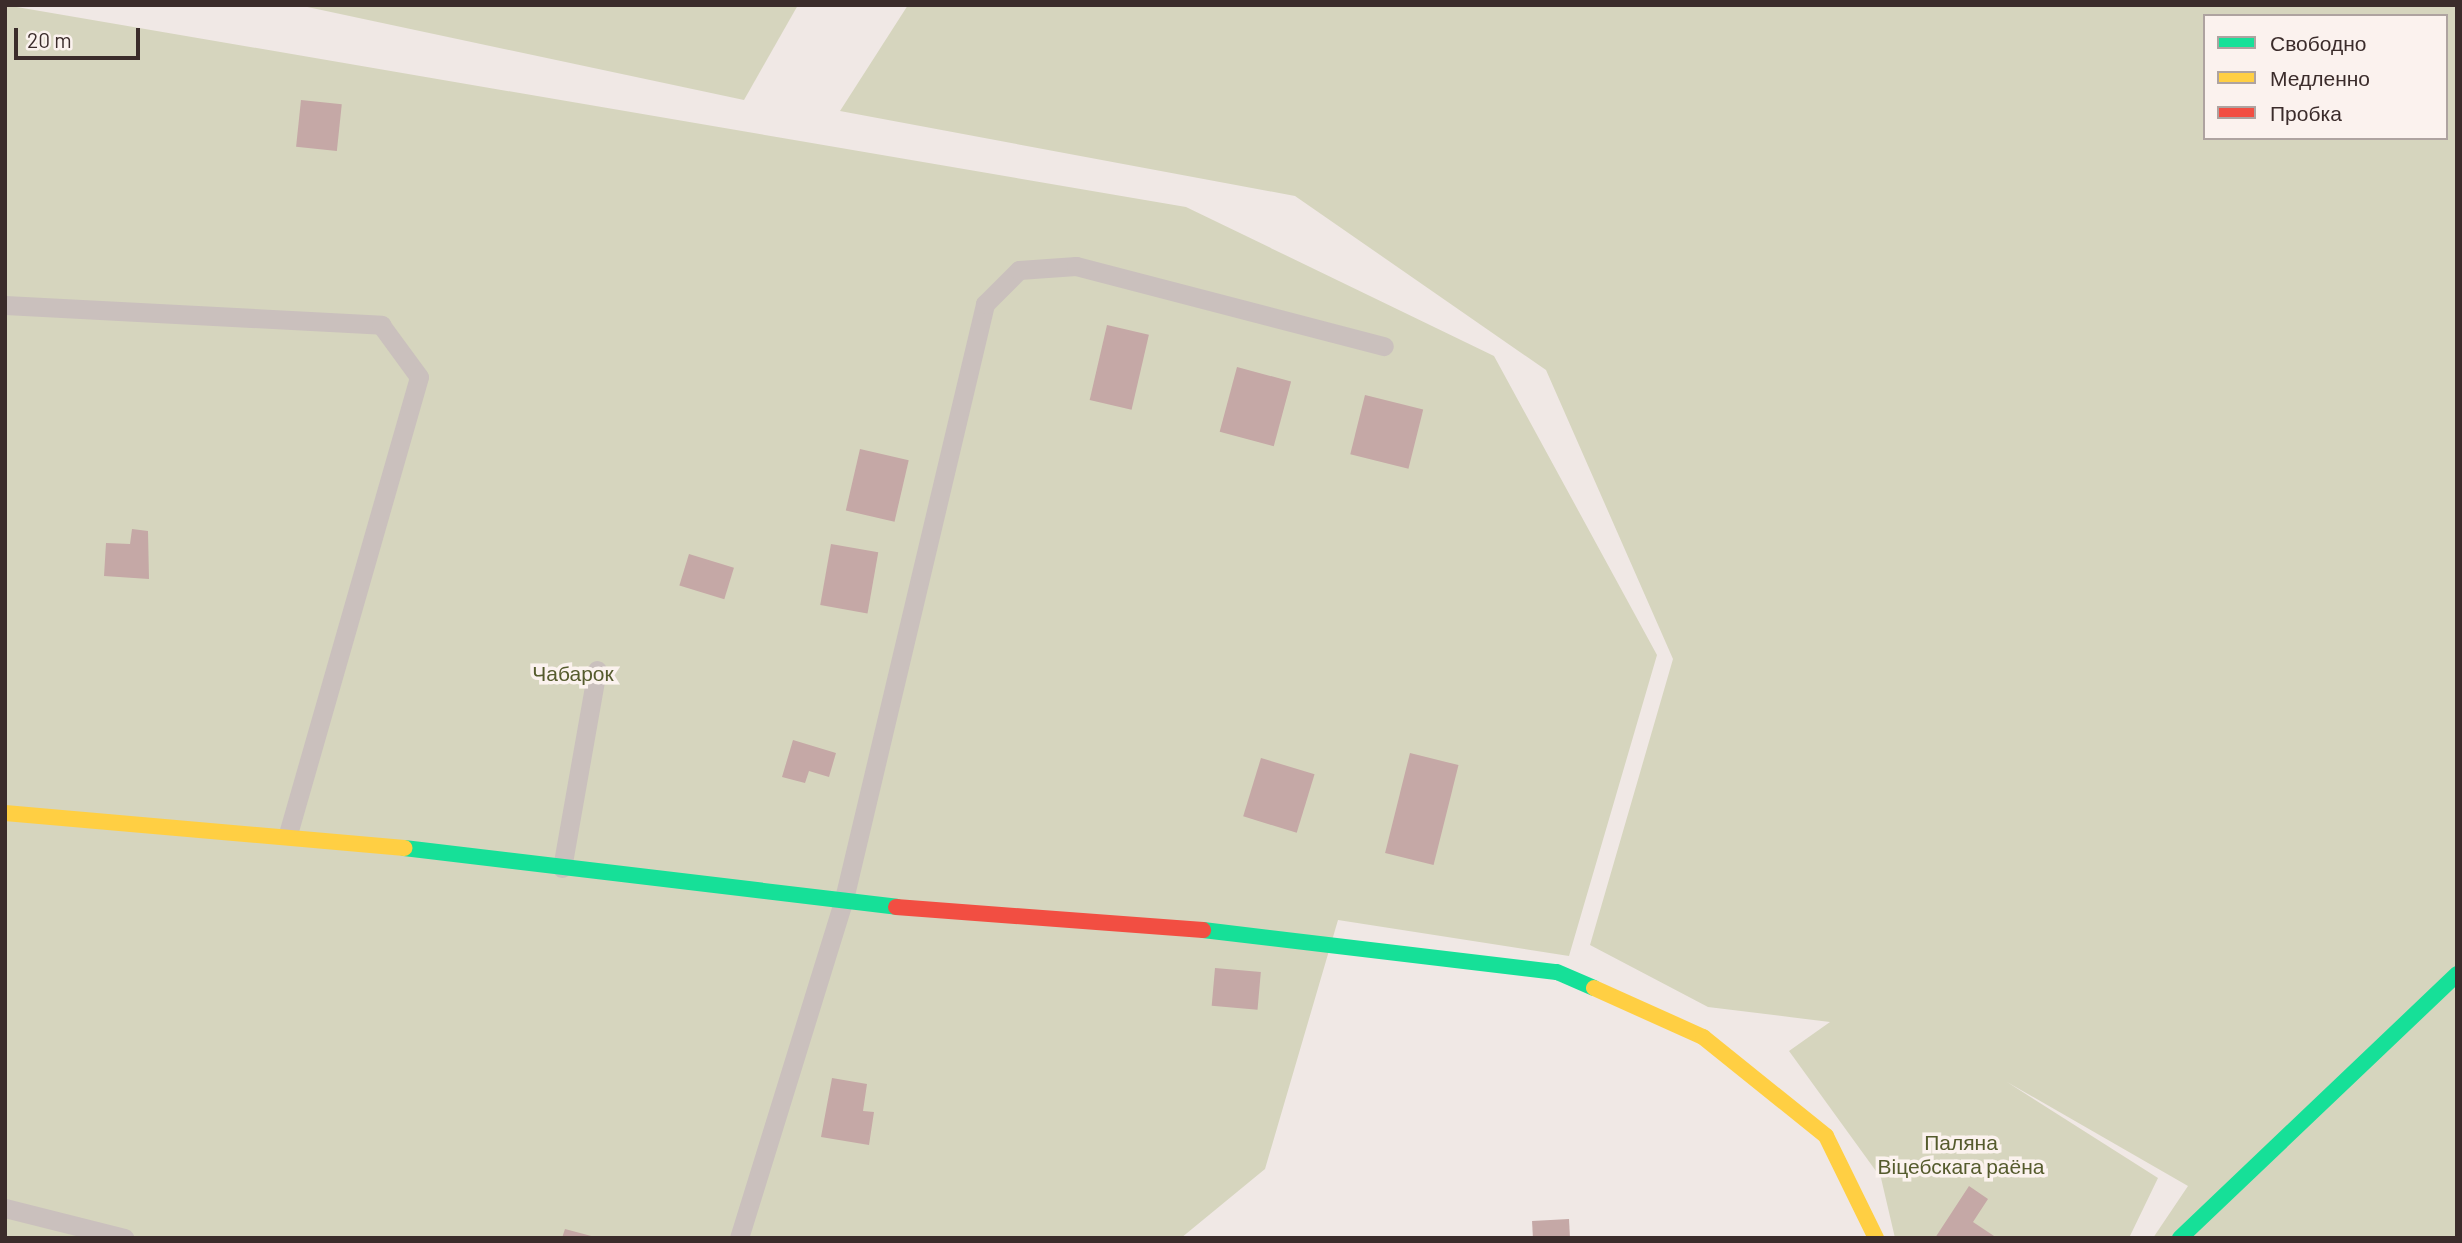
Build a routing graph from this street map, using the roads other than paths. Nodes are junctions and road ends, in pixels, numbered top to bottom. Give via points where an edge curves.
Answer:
1 (5, 305) edge
2 (1384, 346) dead end
3 (597, 670) dead end
4 (5, 813) edge
5 (288, 834) junction
6 (562, 868) junction
7 (843, 903) junction
8 (2457, 974) edge
9 (5, 1208) edge
10 (124, 1238) edge
11 (739, 1238) edge
12 (1876, 1238) edge
13 (2180, 1238) edge

1 - 5 lane via 381,325 419,376
2 - 7 lane via 1076,265 1019,270 985,304
3 - 6 lane
4 - 5 street
5 - 6 street
6 - 7 street
7 - 11 lane
7 - 12 street via 1176,927 1557,972 1703,1037 1826,1136
8 - 13 street
9 - 10 lane

